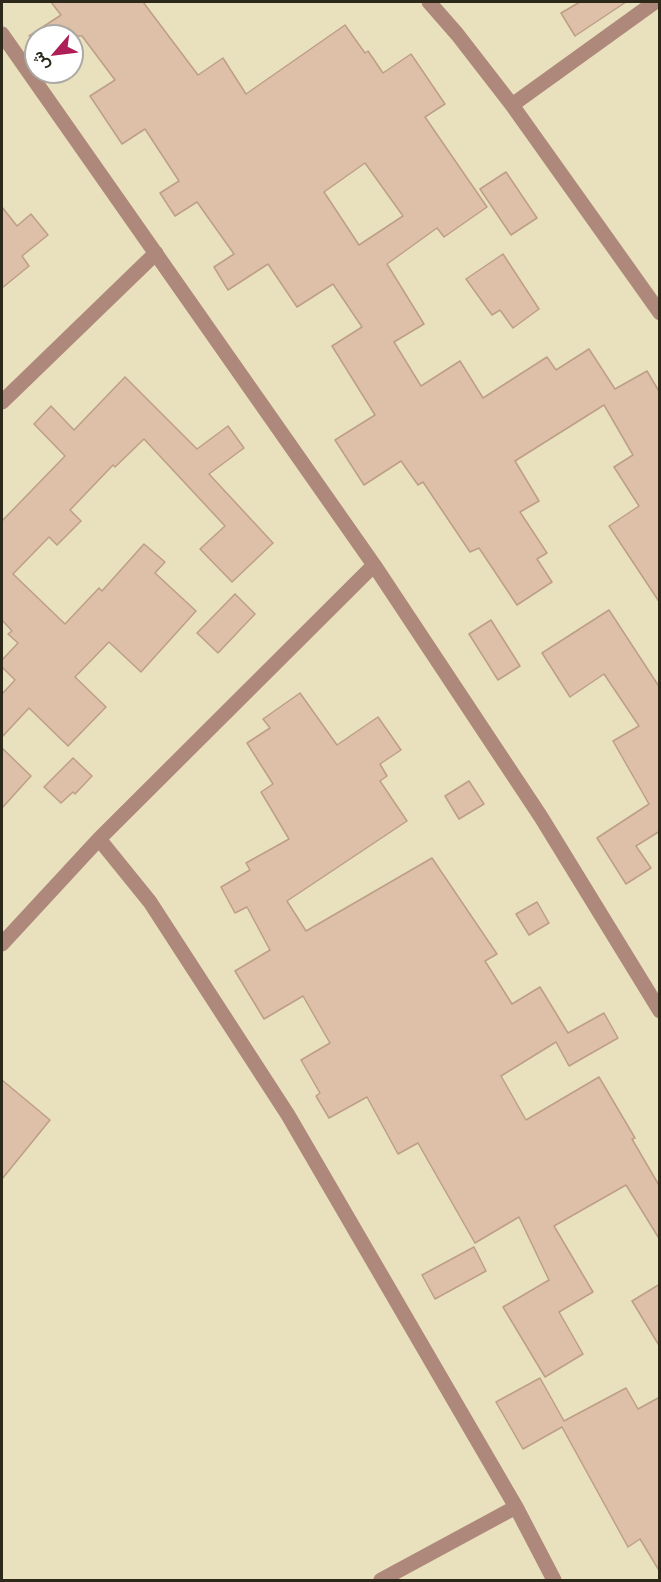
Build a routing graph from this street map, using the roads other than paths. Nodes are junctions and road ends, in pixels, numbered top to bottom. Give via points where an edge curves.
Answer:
1 (429, 2) edge
2 (655, 2) edge
3 (2, 34) edge
4 (512, 105) junction
5 (156, 253) junction
6 (660, 313) edge
7 (2, 402) edge
8 (374, 565) junction
9 (99, 839) junction
10 (2, 944) edge
11 (660, 1011) edge
12 (516, 1507) junction
13 (381, 1581) edge
14 (554, 1581) edge

1 - 4 street
2 - 4 street
3 - 5 street
4 - 6 street
5 - 7 street
5 - 8 street
8 - 9 street
8 - 11 street via 541,817
9 - 10 street
9 - 12 street via 150,902 288,1115
12 - 13 street
12 - 14 street

